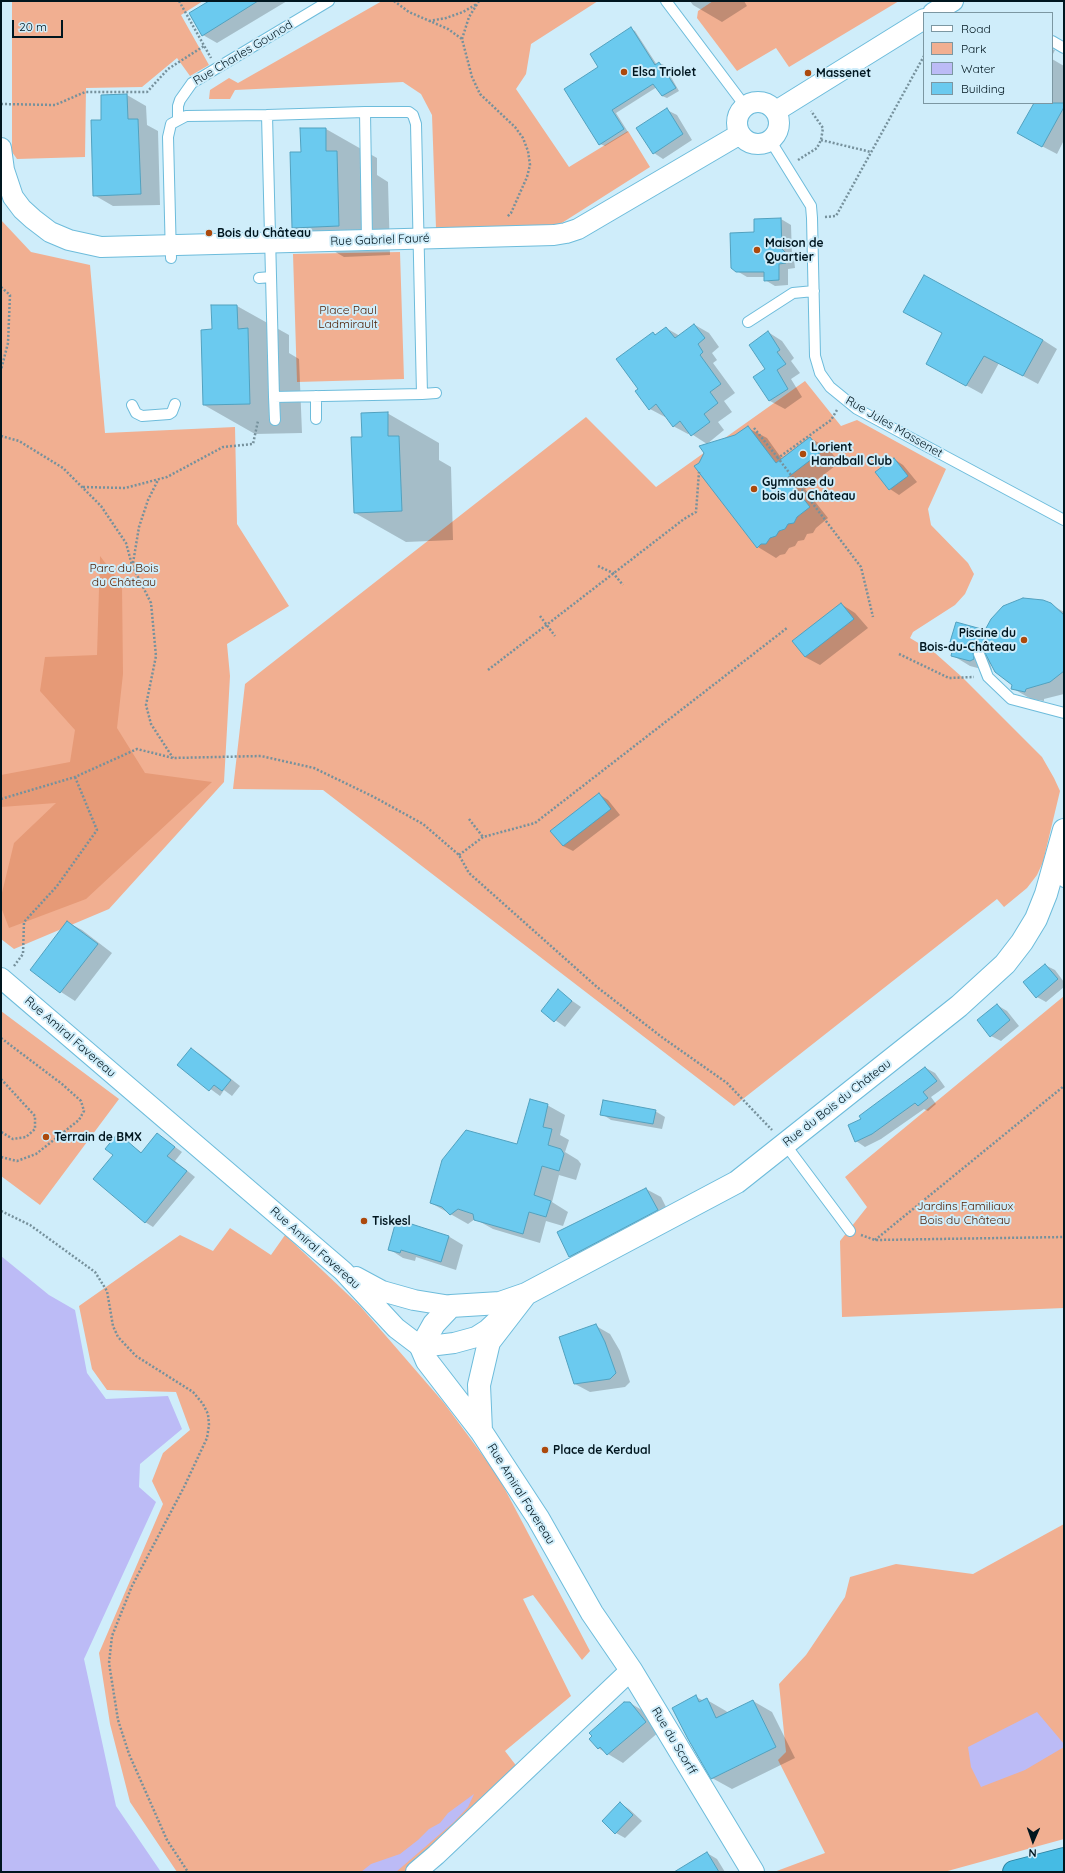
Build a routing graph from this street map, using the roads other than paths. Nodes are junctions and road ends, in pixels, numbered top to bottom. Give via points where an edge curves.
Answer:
1 (329, 1) edge
2 (666, 1) edge
3 (953, 1) edge
4 (936, 12) edge
5 (923, 20) edge
6 (1053, 42) edge
7 (1064, 48) edge
8 (745, 106) junction
9 (776, 111) junction
10 (365, 112) junction
11 (267, 114) junction
12 (178, 120) junction
13 (740, 134) junction
14 (770, 140) junction
15 (1, 148) edge
16 (418, 239) junction
17 (367, 240) junction
18 (271, 243) junction
19 (171, 252) junction
20 (272, 277) junction
21 (259, 278) dead end
22 (814, 291) junction
23 (748, 322) dead end
24 (436, 393) dead end
25 (422, 394) junction
26 (316, 396) junction
27 (274, 397) junction
28 (175, 404) dead end
29 (132, 405) dead end
30 (316, 419) dead end
31 (275, 420) dead end
32 (1064, 520) edge
33 (979, 654) dead end
34 (1064, 713) edge
35 (1064, 830) edge
36 (1059, 877) edge
37 (2, 979) edge
38 (785, 1144) junction
39 (850, 1231) dead end
40 (343, 1271) junction
41 (526, 1294) junction
42 (451, 1306) junction
43 (421, 1346) junction
44 (481, 1431) junction
45 (592, 1613) joint
46 (630, 1670) junction
47 (1064, 1859) edge
48 (416, 1872) edge
49 (754, 1872) edge
50 (1014, 1872) edge

1 - 12 lane, Rue Charles Gounod via 192,83 184,92 178,106
2 - 8 lane
3 - 4 street
5 - 9 street
6 - 7 lane
8 - 9 street via 753,102 762,102
8 - 13 street via 737,119
9 - 14 street via 779,127
10 - 11 lane
10 - 16 lane via 404,111 414,114
10 - 17 lane
11 - 12 lane via 186,116
11 - 18 lane
12 - 19 lane via 172,124 168,137
13 - 14 street via 754,143
13 - 16 street, Rue Gabriel Fauré via 578,229 554,234
14 - 22 lane, Rue Jules Massenet via 811,206
15 - 19 street, Rue Gabriel Fauré via 4,170 13,197 22,209 50,232 84,245 128,253
16 - 17 street, Rue Gabriel Fauré
16 - 25 lane
17 - 18 street, Rue Gabriel Fauré
18 - 19 street, Rue Gabriel Fauré
18 - 20 lane
20 - 21 lane
20 - 27 lane
22 - 23 lane via 794,293
22 - 32 lane, Rue Jules Massenet via 815,356 820,373 830,387 857,409
24 - 25 lane
25 - 26 lane
26 - 27 lane
26 - 30 lane
27 - 31 lane
28 - 29 lane via 169,414 142,416 136,413
33 - 34 lane via 988,677 1012,699
35 - 36 street, Rue du Bois du Château
36 - 38 street, Rue du Bois du Château via 1022,942 1005,964 959,1006
37 - 40 street, Rue Amiral Favereau
38 - 39 lane
38 - 41 street, Rue du Bois du Château via 737,1182 714,1196
40 - 42 street, Rue du Bois du Château via 382,1291
40 - 43 street, Rue Amiral Favereau via 396,1328
41 - 42 street, Rue du Bois du Château via 500,1303
41 - 43 street, Rue du Bois du Château via 476,1337 454,1343
41 - 44 street, Rue du Bois du Château via 489,1342 479,1385
42 - 43 street via 434,1324
43 - 44 street, Rue Amiral Favereau via 427,1361
44 - 45 street, Rue Amiral Favereau via 538,1518
45 - 46 street, Rue du Scorff
46 - 48 street
46 - 49 street, Rue du Scorff
47 - 50 highway

